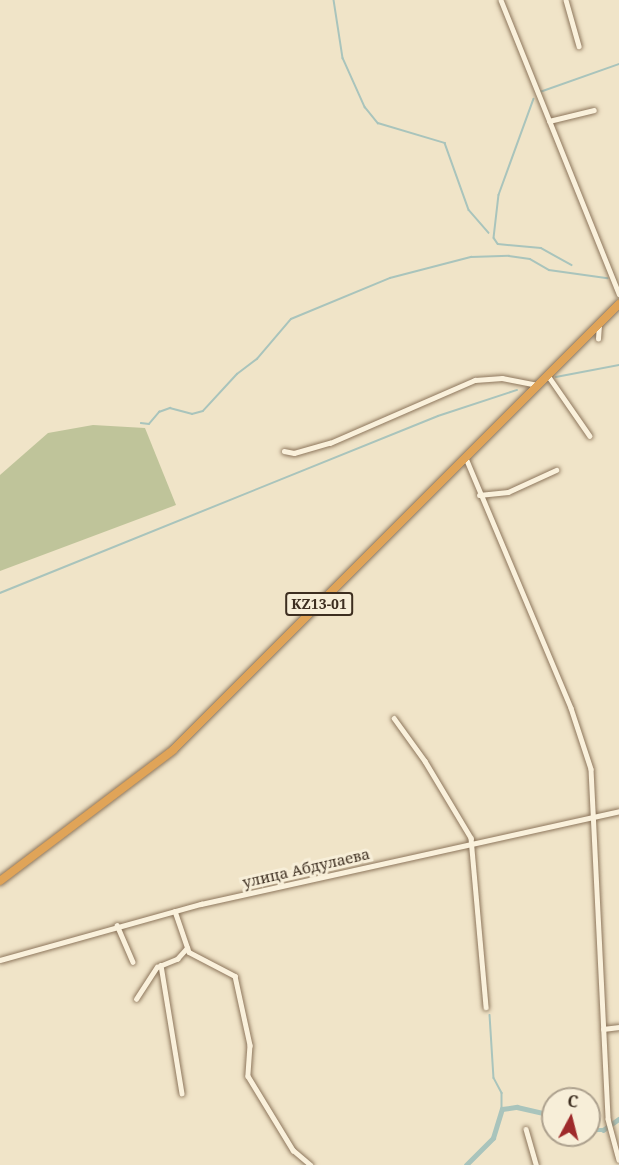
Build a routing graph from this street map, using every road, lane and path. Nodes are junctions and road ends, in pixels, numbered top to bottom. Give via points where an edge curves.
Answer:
1 (501, 0) edge
2 (566, 0) edge
3 (579, 46) dead end
4 (594, 110) dead end
5 (549, 121) junction
6 (619, 294) edge
7 (619, 304) edge
8 (599, 323) junction
9 (598, 339) dead end
10 (547, 374) junction
11 (537, 385) junction
12 (557, 386) junction
13 (565, 386) dead end
14 (590, 436) dead end
15 (284, 451) dead end
16 (466, 457) junction
17 (556, 470) dead end
18 (479, 495) junction
19 (394, 717) dead end
20 (619, 811) edge
21 (596, 816) junction
22 (472, 843) junction
23 (0, 881) edge
24 (175, 911) junction
25 (117, 925) junction
26 (187, 948) junction
27 (0, 960) edge
28 (133, 962) dead end
29 (161, 965) junction
30 (136, 999) dead end
31 (486, 1007) dead end
32 (619, 1027) edge
33 (603, 1029) junction
34 (182, 1093) dead end
35 (610, 1128) junction
36 (526, 1129) dead end
37 (619, 1131) edge
38 (619, 1160) edge
39 (311, 1165) edge
40 (536, 1165) edge

1 - 5 street
2 - 3 street
4 - 5 street
5 - 6 street
7 - 8 highway, KZ13-01
8 - 9 street
8 - 10 highway, KZ13-01
10 - 11 highway, KZ13-01
10 - 12 street
11 - 15 street via 502,378 475,380 330,443 294,453
11 - 16 highway, KZ13-01
12 - 13 street
12 - 14 street
16 - 18 street
16 - 23 highway, KZ13-01 via 173,750
17 - 18 street via 508,492
18 - 21 street via 571,708 591,769
19 - 22 street via 425,761
20 - 21 street, улица Абдулаева
21 - 22 street, улица Абдулаева
21 - 33 street via 596,928
22 - 24 street, улица Абдулаева
22 - 31 street
24 - 25 street, улица Абдулаева
24 - 26 street
25 - 27 street, улица Абдулаева
25 - 28 street
26 - 29 street via 177,959
26 - 39 street via 235,976 250,1045 248,1076 293,1150
29 - 30 street
29 - 34 street
32 - 33 street
33 - 35 street
35 - 37 street
35 - 38 street
36 - 40 street

